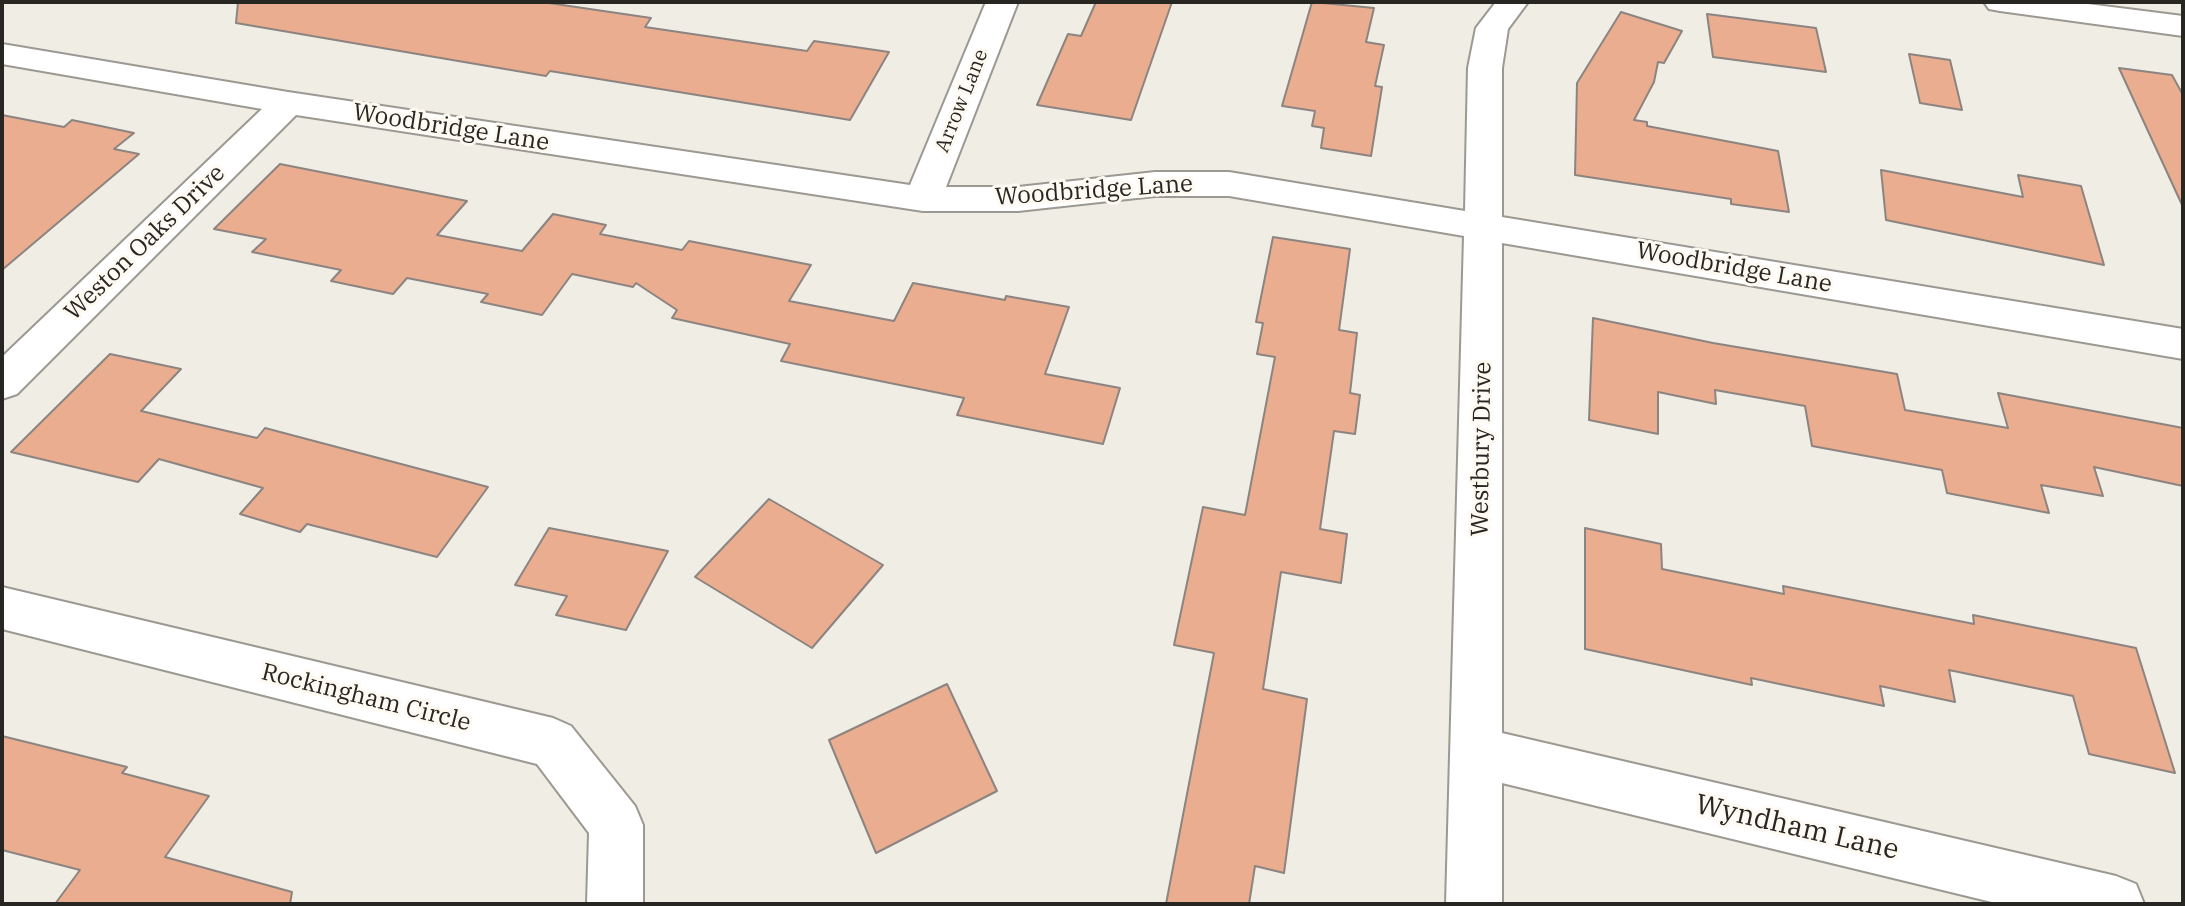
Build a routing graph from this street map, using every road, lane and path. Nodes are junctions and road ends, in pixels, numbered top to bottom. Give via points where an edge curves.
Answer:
1 (1002, 2) edge
2 (1512, 2) edge
3 (2000, 2) edge
4 (2183, 26) edge
5 (2, 54) edge
6 (288, 103) junction
7 (923, 199) junction
8 (1485, 226) junction
9 (2183, 344) edge
10 (2, 383) edge
11 (2, 608) edge
12 (1477, 752) junction
13 (615, 904) edge
14 (1474, 904) edge
15 (2116, 904) edge

1 - 7 street, Arrow Lane
2 - 8 street, Westbury Drive via 1492,28 1485,68
3 - 4 street
5 - 6 street, Woodbridge Lane
6 - 7 street, Woodbridge Lane
6 - 10 street, Weston Oaks Drive
7 - 8 street, Woodbridge Lane via 1018,199 1155,184 1229,184
8 - 9 street, Woodbridge Lane
8 - 12 street, Westbury Drive
11 - 13 street, Rockingham Circle via 553,743 616,825
12 - 14 street, Westbury Drive
12 - 15 street, Wyndham Lane

